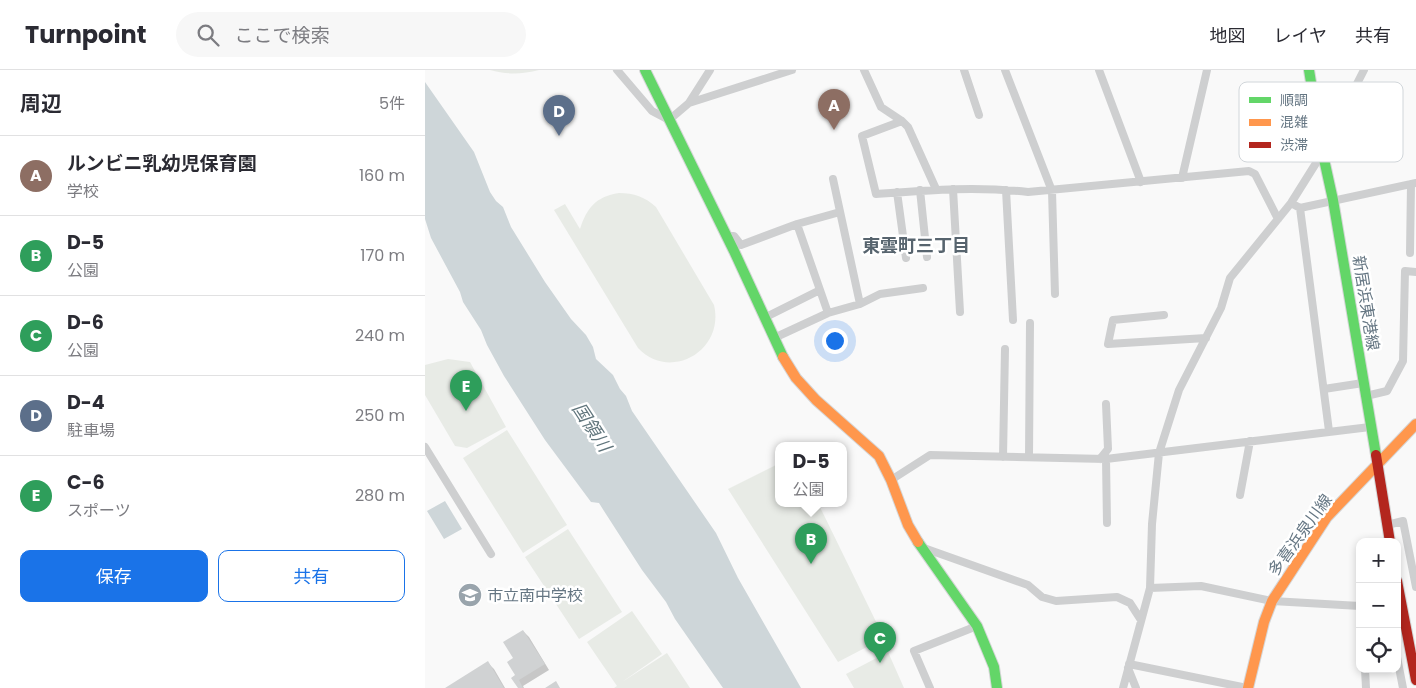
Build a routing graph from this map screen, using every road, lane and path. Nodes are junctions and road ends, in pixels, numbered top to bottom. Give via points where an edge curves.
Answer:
1 (617, 70) edge
2 (645, 70) edge
3 (710, 70) edge
4 (792, 70) edge
5 (864, 70) edge
6 (964, 70) edge
7 (1005, 70) edge
8 (1099, 70) edge
9 (1207, 70) edge
10 (1365, 70) edge
11 (1359, 82) edge
12 (689, 103) junction
13 (979, 115) dead end
14 (669, 120) junction
15 (902, 121) junction
16 (1317, 162) edge
17 (1325, 162) edge
18 (1182, 178) junction
19 (833, 179) dead end
20 (1141, 182) junction
21 (1413, 184) edge
22 (953, 189) junction
23 (921, 190) junction
24 (936, 190) junction
25 (1006, 190) junction
26 (1052, 191) junction
27 (897, 192) junction
28 (1333, 200) junction
29 (1291, 203) junction
30 (1301, 208) junction
31 (840, 212) junction
32 (1278, 218) junction
33 (797, 224) junction
34 (727, 236) junction
35 (1410, 253) dead end
36 (927, 257) dead end
37 (906, 258) dead end
38 (1416, 272) edge
39 (923, 288) dead end
40 (820, 290) junction
41 (1055, 294) dead end
42 (860, 304) junction
43 (960, 312) dead end
44 (828, 313) junction
45 (1164, 315) dead end
46 (764, 318) junction
47 (1013, 320) dead end
48 (1030, 323) dead end
49 (774, 338) junction
50 (1205, 338) junction
51 (1005, 349) dead end
52 (1363, 382) junction
53 (1324, 389) junction
54 (1366, 396) junction
55 (1106, 404) dead end
56 (1416, 424) edge
57 (1370, 427) junction
58 (1329, 432) junction
59 (1250, 441) junction
60 (425, 447) edge
61 (1159, 453) junction
62 (1003, 457) junction
63 (1029, 457) junction
64 (1103, 459) junction
65 (1376, 465) junction
66 (891, 480) junction
67 (1240, 495) dead end
68 (1107, 522) dead end
69 (1387, 525) junction
70 (1389, 538) edge
71 (921, 547) junction
72 (491, 554) dead end
73 (1415, 573) edge
74 (1397, 583) edge
75 (1416, 587) edge
76 (1150, 588) junction
77 (1272, 600) junction
78 (1356, 606) edge
79 (1141, 620) junction
80 (977, 626) junction
81 (1129, 666) junction
82 (1365, 673) edge
83 (1400, 673) edge
84 (1416, 680) edge
85 (930, 688) edge
86 (997, 688) edge
87 (1123, 688) edge
88 (1136, 688) edge
89 (1248, 688) edge
90 (1366, 688) edge
91 (1403, 688) edge

1 - 14 street via 652,112
2 - 14 main road
3 - 12 street
4 - 12 street
5 - 15 street via 881,107
6 - 13 street
7 - 26 street
8 - 20 street
9 - 18 street
10 - 11 street
12 - 14 street
14 - 34 main road
15 - 24 street via 908,127
15 - 27 street via 862,136 876,194
16 - 29 street
17 - 28 main road, 新居浜東港線
18 - 20 street
18 - 32 street via 1249,171 1255,174
19 - 31 street
20 - 26 street
21 - 28 street
21 - 35 street
22 - 24 street
22 - 25 street
22 - 43 street
23 - 24 street
23 - 27 street
23 - 36 street
25 - 26 street
25 - 47 street
26 - 41 street
27 - 37 street
28 - 30 street
28 - 52 main road, 新居浜東港線
29 - 30 street
29 - 32 street
30 - 53 street
31 - 33 street
31 - 42 street
32 - 50 street via 1230,278 1221,308
33 - 34 street via 741,246 734,236
33 - 40 street
34 - 46 main road
38 - 54 street via 1405,271 1403,361 1387,391
39 - 42 street via 880,294
40 - 44 street
40 - 46 street
42 - 44 street
44 - 49 street
45 - 50 street via 1113,320 1108,344
46 - 49 main road
48 - 63 street
49 - 66 main road via 796,378 879,456
50 - 61 street via 1179,390
51 - 62 street
52 - 53 street
52 - 54 main road, 新居浜東港線
53 - 58 street
54 - 57 main road, 新居浜東港線
55 - 64 street via 1108,450
56 - 65 main road, 多喜浜泉川線
57 - 58 street
57 - 65 main road, 新居浜東港線
58 - 59 street
59 - 61 street
59 - 67 street
60 - 72 street
61 - 64 street
61 - 76 street
62 - 63 street
62 - 66 street via 930,455
63 - 64 street
64 - 68 street
65 - 69 main road, 新居浜東港線
65 - 77 main road, 多喜浜泉川線 via 1327,517
66 - 71 main road via 908,525
69 - 70 main road, 新居浜東港線
69 - 73 street via 1403,521
71 - 79 street via 1028,585 1042,597 1056,601 1117,597 1130,603
71 - 80 main road
73 - 75 street
74 - 84 main road
76 - 77 street via 1201,586
76 - 79 street
77 - 78 street
77 - 89 main road, 多喜浜泉川線 via 1263,622
79 - 81 street
80 - 85 street via 913,651
80 - 86 main road via 994,667
81 - 87 street
81 - 88 street
81 - 89 street
82 - 90 street
83 - 91 street

